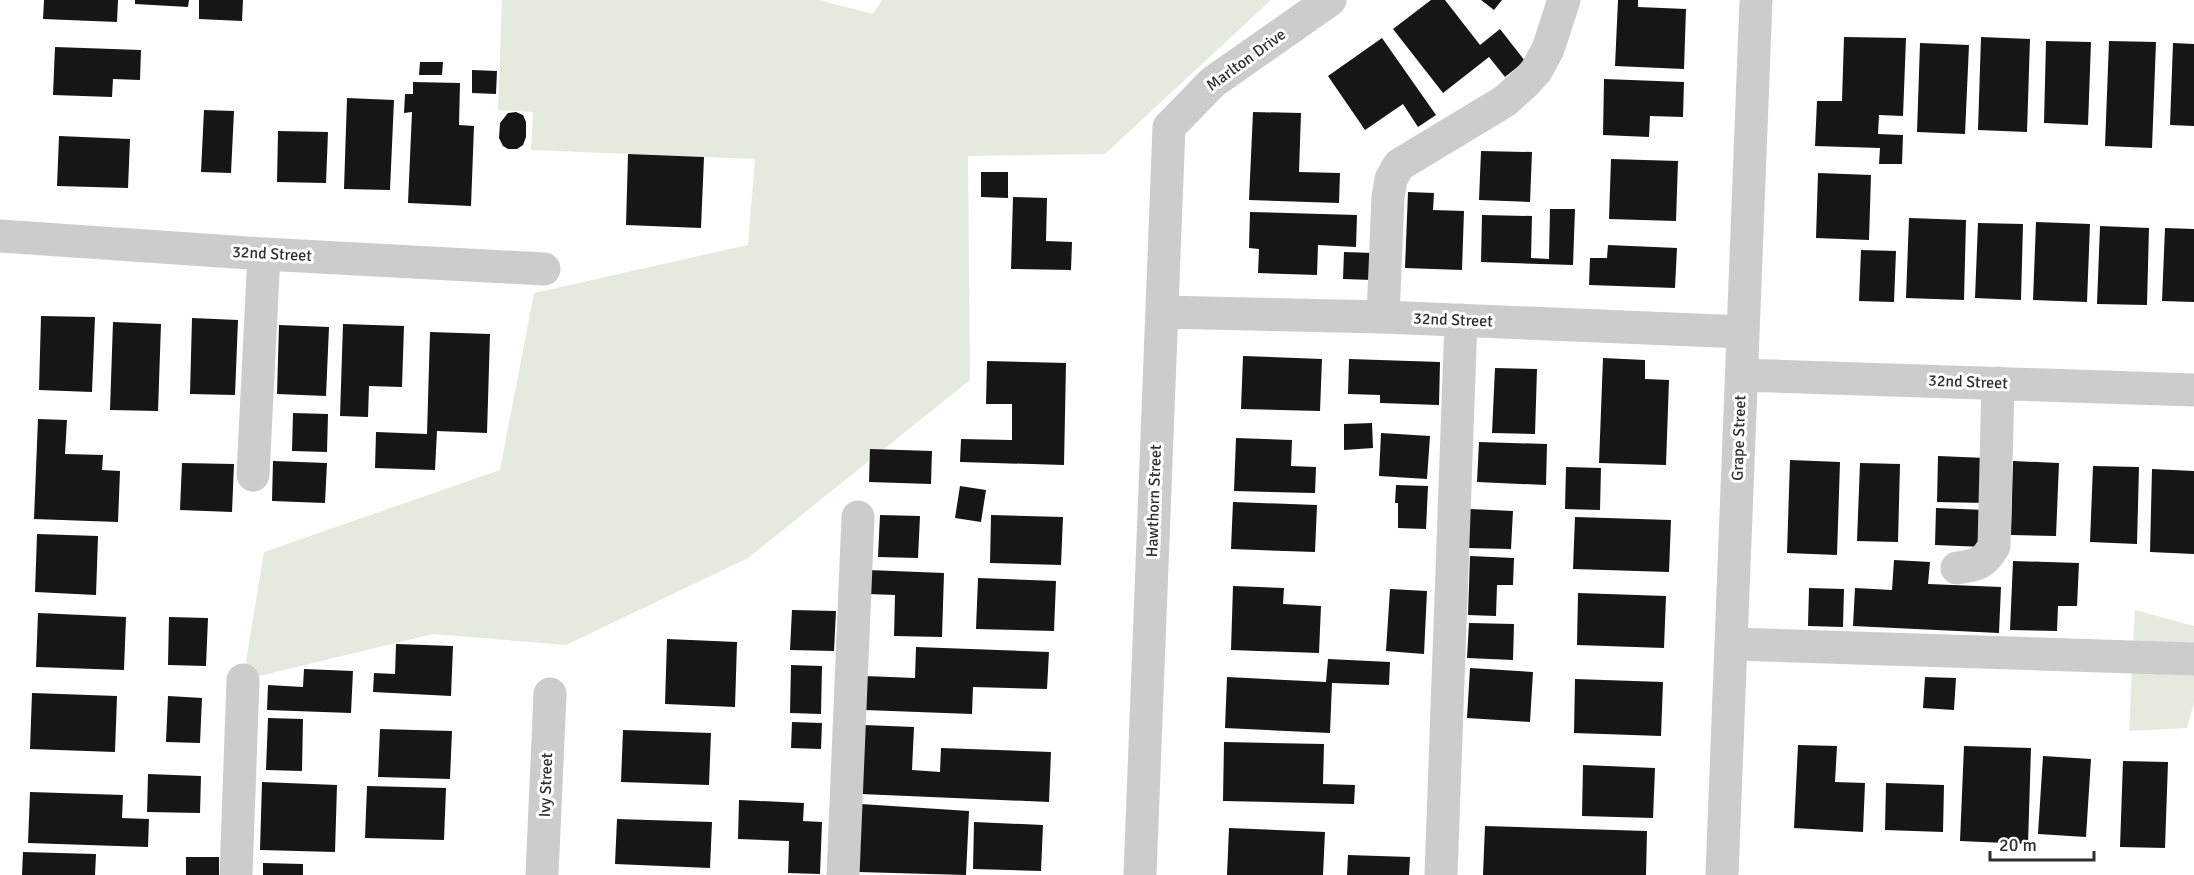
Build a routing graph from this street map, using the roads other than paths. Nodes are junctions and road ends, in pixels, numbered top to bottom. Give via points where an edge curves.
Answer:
1 (1330, 0) edge
2 (1564, 0) edge
3 (1756, 0) edge
4 (1169, 127) joint
5 (0, 236) edge
6 (264, 254) junction
7 (544, 269) dead end
8 (1162, 312) junction
9 (1383, 317) junction
10 (1461, 320) junction
11 (1743, 332) junction
12 (1742, 375) junction
13 (1998, 383) junction
14 (2194, 390) edge
15 (253, 475) dead end
16 (858, 517) dead end
17 (1957, 568) dead end
18 (1732, 644) junction
19 (2194, 659) edge
20 (243, 680) dead end
21 (550, 694) dead end
22 (236, 875) edge
23 (542, 875) edge
24 (843, 875) edge
25 (1140, 875) edge
26 (1441, 875) edge
27 (1722, 875) edge

1 - 4 street, Marlton Drive via 1213,82
2 - 9 street via 1548,49 1526,82 1505,101 1399,165 1393,174 1388,197
3 - 11 street, Grape Street
4 - 8 street, Hawthorn Street
5 - 6 street, 32nd Street
6 - 7 street, 32nd Street
6 - 15 street
8 - 9 street, 32nd Street
8 - 25 street, Hawthorn Street
9 - 10 street, 32nd Street
10 - 11 street, 32nd Street
10 - 26 street
11 - 12 street, Grape Street
12 - 13 street, 32nd Street
12 - 18 street, Grape Street
13 - 14 street, 32nd Street
13 - 17 street via 1994,546 1979,565
16 - 24 street
18 - 19 street
18 - 27 street, Grape Street
20 - 22 street
21 - 23 street, Ivy Street

